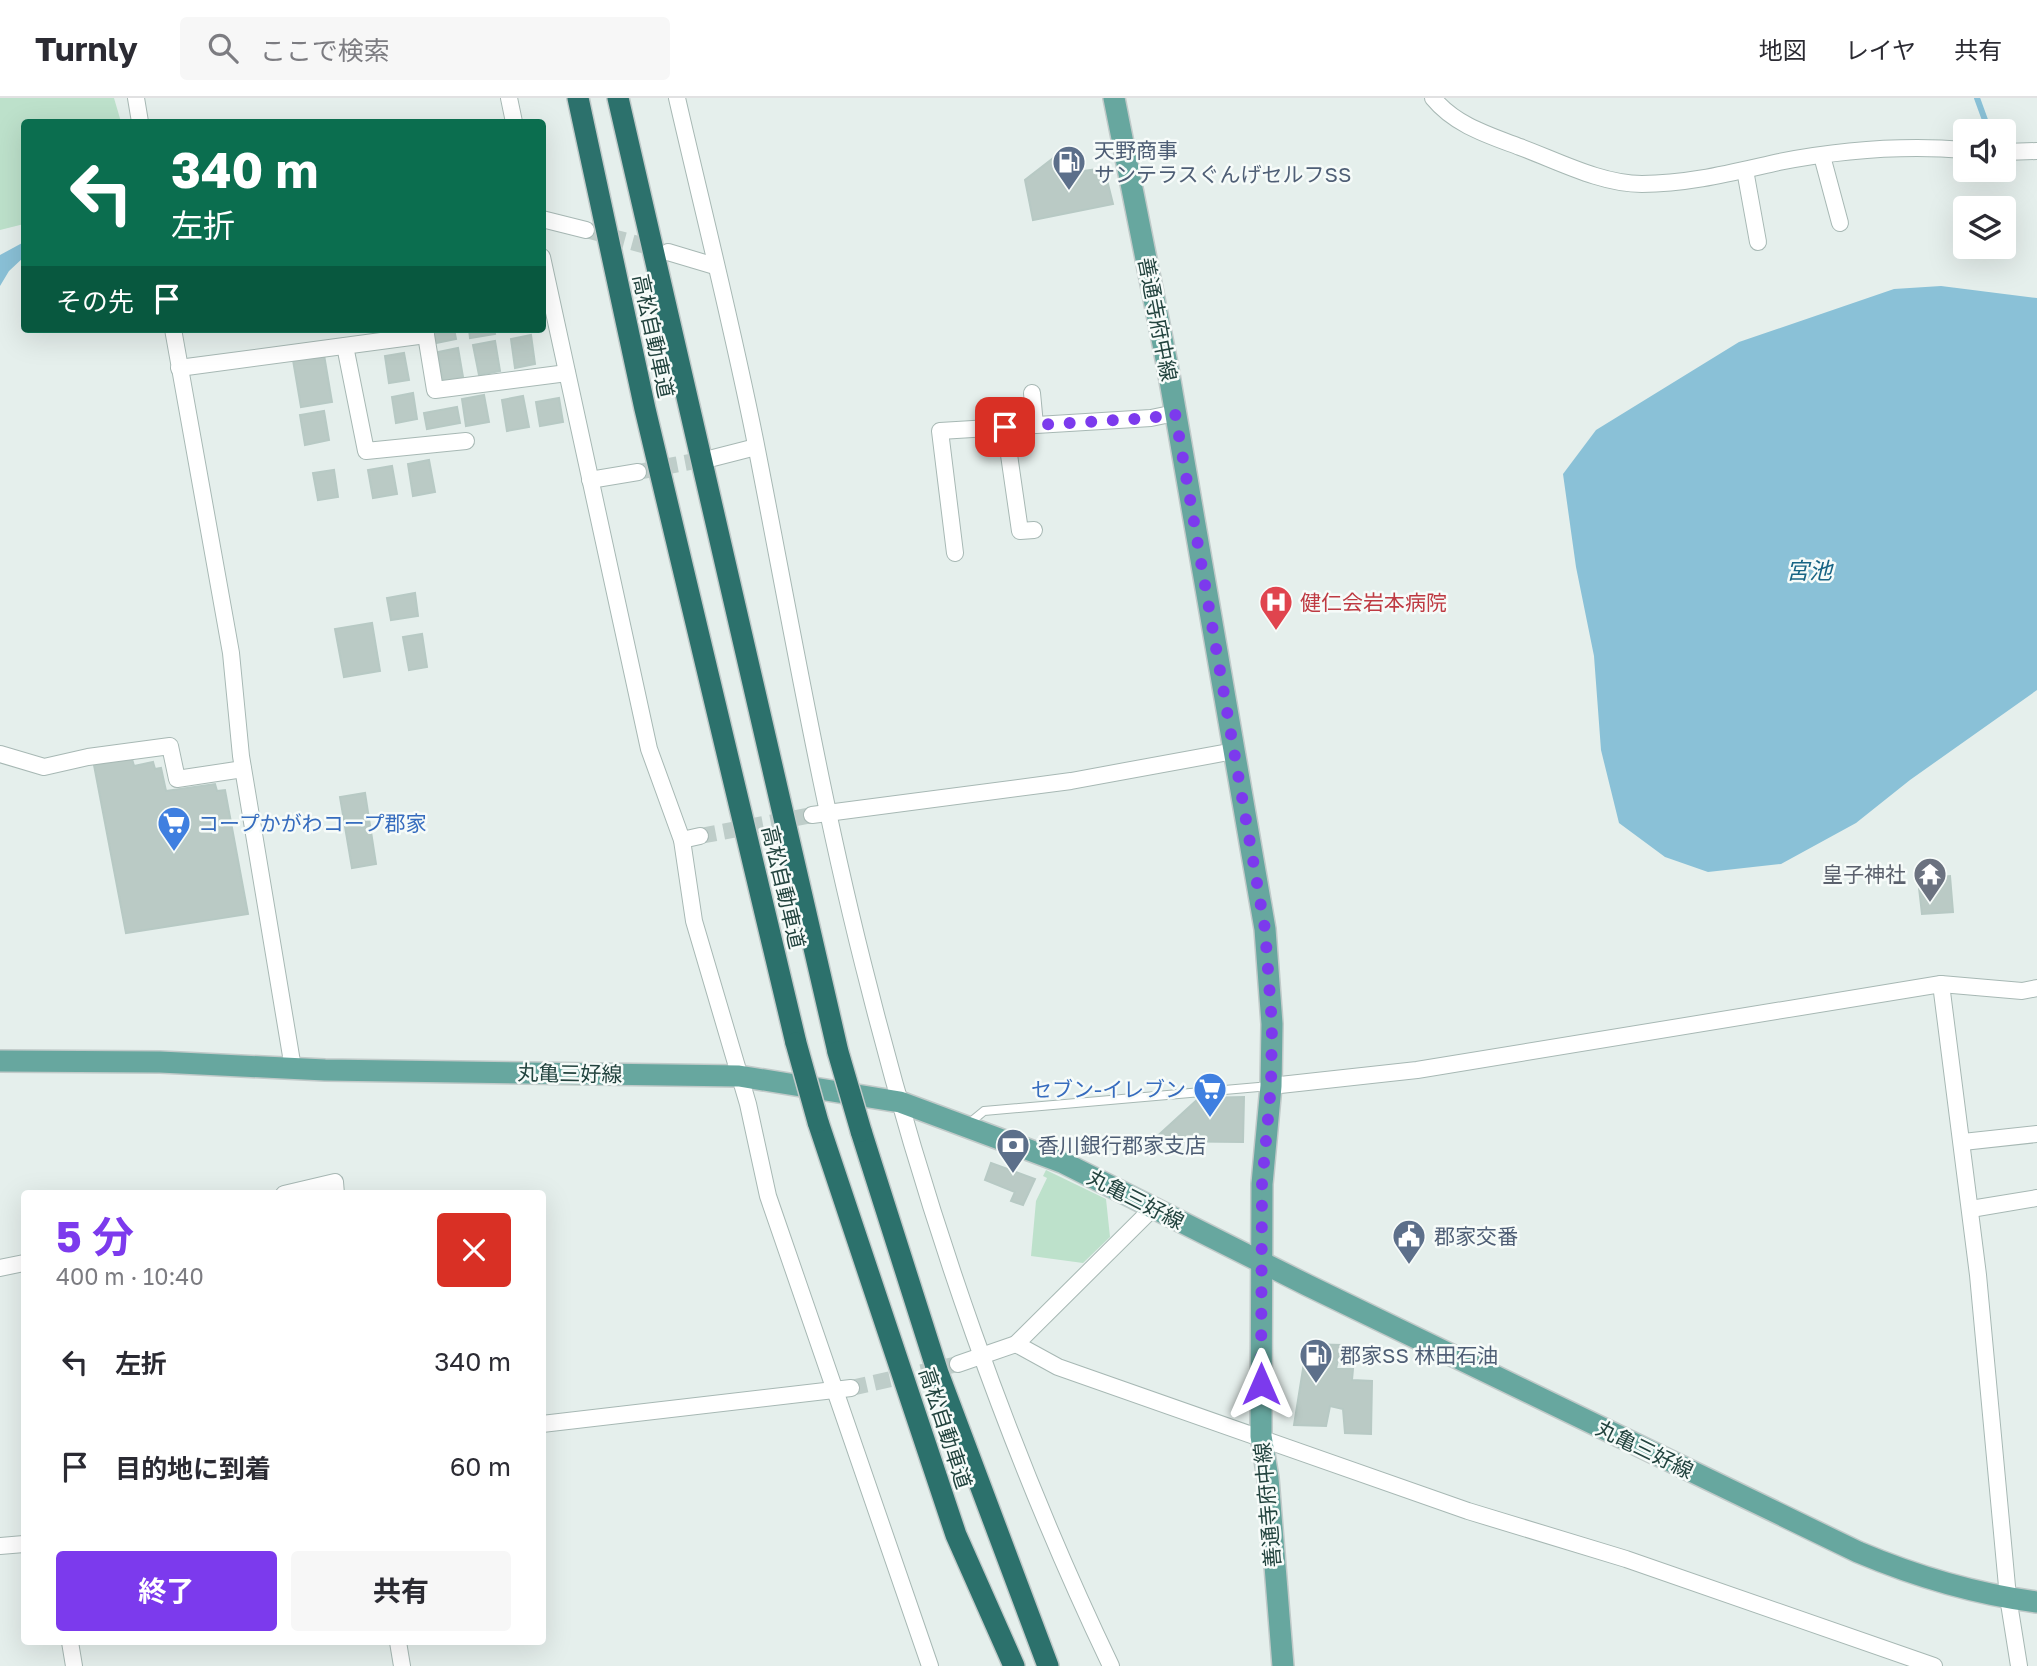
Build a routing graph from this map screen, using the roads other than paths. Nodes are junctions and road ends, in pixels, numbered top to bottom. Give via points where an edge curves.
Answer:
1 (136, 98) edge
2 (509, 98) edge
3 (578, 98) edge
4 (618, 98) edge
5 (677, 98) edge
6 (1114, 98) edge
7 (1433, 98) edge
8 (140, 119) edge
9 (513, 119) edge
10 (1953, 149) edge
11 (2037, 151) edge
12 (2016, 152) edge
13 (1822, 156) junction
14 (1745, 170) junction
15 (546, 220) edge
16 (1840, 223) dead end
17 (586, 230) tunnel mouth
18 (1758, 242) dead end
19 (668, 252) tunnel mouth
20 (715, 266) junction
21 (546, 275) edge
22 (546, 315) edge
23 (557, 323) junction
24 (174, 333) edge
25 (420, 333) edge
26 (426, 333) edge
27 (345, 346) junction
28 (179, 368) junction
29 (567, 373) junction
30 (1032, 393) dead end
31 (1175, 413) junction
32 (1035, 425) junction
33 (1005, 427) junction
34 (466, 441) dead end
35 (756, 447) junction
36 (713, 458) tunnel mouth
37 (638, 472) tunnel mouth
38 (590, 480) junction
39 (1034, 530) dead end
40 (955, 553) dead end
41 (1234, 751) junction
42 (0, 754) edge
43 (243, 769) junction
44 (829, 811) junction
45 (812, 815) tunnel mouth
46 (700, 836) tunnel mouth
47 (682, 840) junction
48 (1941, 984) junction
49 (2037, 988) edge
50 (0, 1061) edge
51 (293, 1068) junction
52 (739, 1076) junction
53 (1271, 1086) junction
54 (900, 1102) junction
55 (967, 1125) junction
56 (2037, 1135) edge
57 (1964, 1142) junction
58 (301, 1190) edge
59 (335, 1190) edge
60 (2037, 1198) edge
61 (1153, 1208) junction
62 (1971, 1209) junction
63 (1261, 1262) junction
64 (21, 1264) edge
65 (0, 1268) edge
66 (1016, 1344) junction
67 (983, 1358) junction
68 (958, 1364) tunnel mouth
69 (851, 1388) tunnel mouth
70 (833, 1390) junction
71 (546, 1424) edge
72 (1261, 1436) junction
73 (21, 1544) edge
74 (0, 1546) edge
75 (2008, 1597) junction
76 (2037, 1602) edge
77 (70, 1645) edge
78 (398, 1645) edge
79 (74, 1666) edge
80 (402, 1666) edge
81 (930, 1666) edge
82 (1014, 1666) edge
83 (1048, 1666) edge
84 (1111, 1666) edge
85 (1283, 1666) edge
86 (1934, 1666) edge
87 (2019, 1666) edge

1 - 8 street
2 - 9 street
3 - 82 highway, 高松自動車道, bridge via 645,409 796,1043 818,1122 956,1535
4 - 83 highway, 高松自動車道, bridge via 838,1052 938,1373
5 - 20 street
6 - 31 main road, 善通寺府中線
7 - 14 street via 1455,119 1485,134 1617,181 1680,182
10 - 13 street via 1900,147
11 - 12 street
13 - 14 street
13 - 16 street
14 - 18 street
15 - 17 street
19 - 20 street
20 - 35 street
21 - 23 street
22 - 23 street
23 - 29 street
24 - 28 street
25 - 27 street
26 - 29 street via 435,390
27 - 28 street
27 - 34 street via 366,451
28 - 43 street via 231,653
29 - 38 street
30 - 32 street
31 - 32 street
31 - 41 main road, 善通寺府中線
32 - 33 street
33 - 39 street via 1020,531
33 - 40 street via 940,431
35 - 36 street
35 - 44 street via 785,610
37 - 38 street
38 - 47 street via 649,749
41 - 44 street via 1071,781
41 - 53 main road, 善通寺府中線 via 1265,929
42 - 43 street via 44,767 170,746 177,779
43 - 51 street
44 - 45 street
44 - 54 street
46 - 47 street
47 - 52 street via 694,920
48 - 49 street via 2022,991
48 - 53 street via 1417,1070
48 - 57 street
50 - 51 main road, 丸亀三好線
51 - 52 main road, 丸亀三好線
52 - 54 main road, 丸亀三好線
52 - 70 street via 768,1196
53 - 55 lane via 984,1111
53 - 63 main road, 善通寺府中線
54 - 55 main road, 丸亀三好線
54 - 67 street
55 - 61 main road, 丸亀三好線 via 1064,1163
56 - 57 street
57 - 62 street
58 - 59 street via 334,1182
60 - 62 street
61 - 63 main road, 丸亀三好線
61 - 66 street
62 - 75 street
63 - 72 main road, 善通寺府中線
63 - 75 main road, 丸亀三好線 via 1858,1552 1902,1570
64 - 65 street
66 - 67 street
66 - 72 street via 1058,1367
67 - 68 street
67 - 84 street via 1068,1576
69 - 70 street
70 - 71 street
70 - 81 street
72 - 85 main road, 善通寺府中線
72 - 86 street
73 - 74 street
75 - 76 main road, 丸亀三好線
75 - 87 street
77 - 79 street
78 - 80 street

